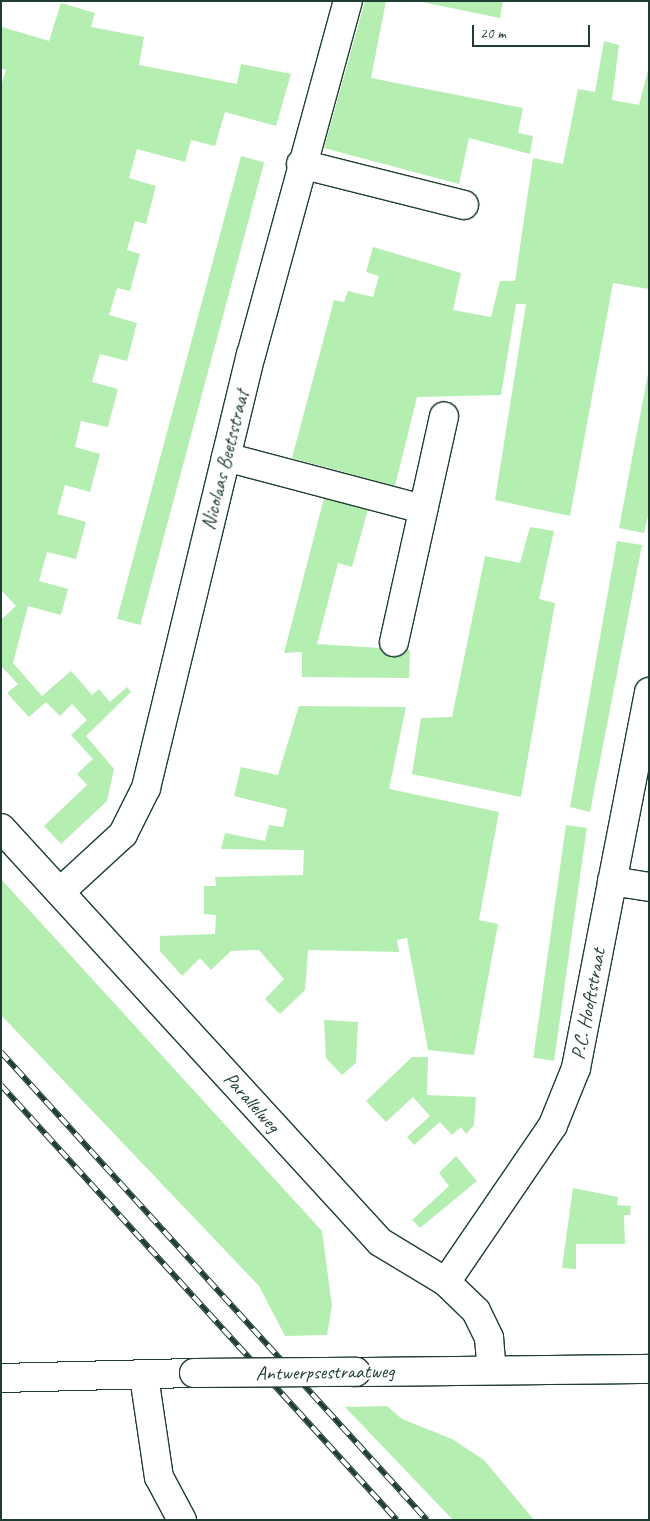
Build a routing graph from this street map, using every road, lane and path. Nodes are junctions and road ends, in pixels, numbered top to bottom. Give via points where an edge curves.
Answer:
1 (348, 1) edge
2 (301, 164) junction
3 (464, 205) dead end
4 (444, 416) dead end
5 (226, 457) junction
6 (423, 509) junction
7 (394, 642) dead end
8 (649, 692) edge
9 (1, 828) edge
10 (612, 881) junction
11 (649, 887) edge
12 (60, 892) junction
13 (446, 1282) junction
14 (649, 1368) edge
15 (492, 1370) junction
16 (144, 1376) junction
17 (1, 1378) edge
18 (182, 1520) edge

1 - 2 street, Nicolaas Beetsstraat
2 - 3 street
2 - 5 street, Nicolaas Beetsstraat
4 - 6 street
5 - 6 street
5 - 12 street, Nicolaas Beetsstraat via 141,802 123,834
6 - 7 street
8 - 10 street, P.C. Hooftstraat
9 - 12 street, Parallelweg
10 - 11 street
10 - 13 street, P.C. Hooftstraat via 576,1068 565,1100 549,1132
12 - 13 street, Parallelweg via 380,1242
13 - 15 street, Parallelweg via 484,1325
14 - 15 street, Antwerpsestraatweg
15 - 16 street, Antwerpsestraatweg, bridge
16 - 17 street, Antwerpsestraatweg
16 - 18 street via 158,1477

